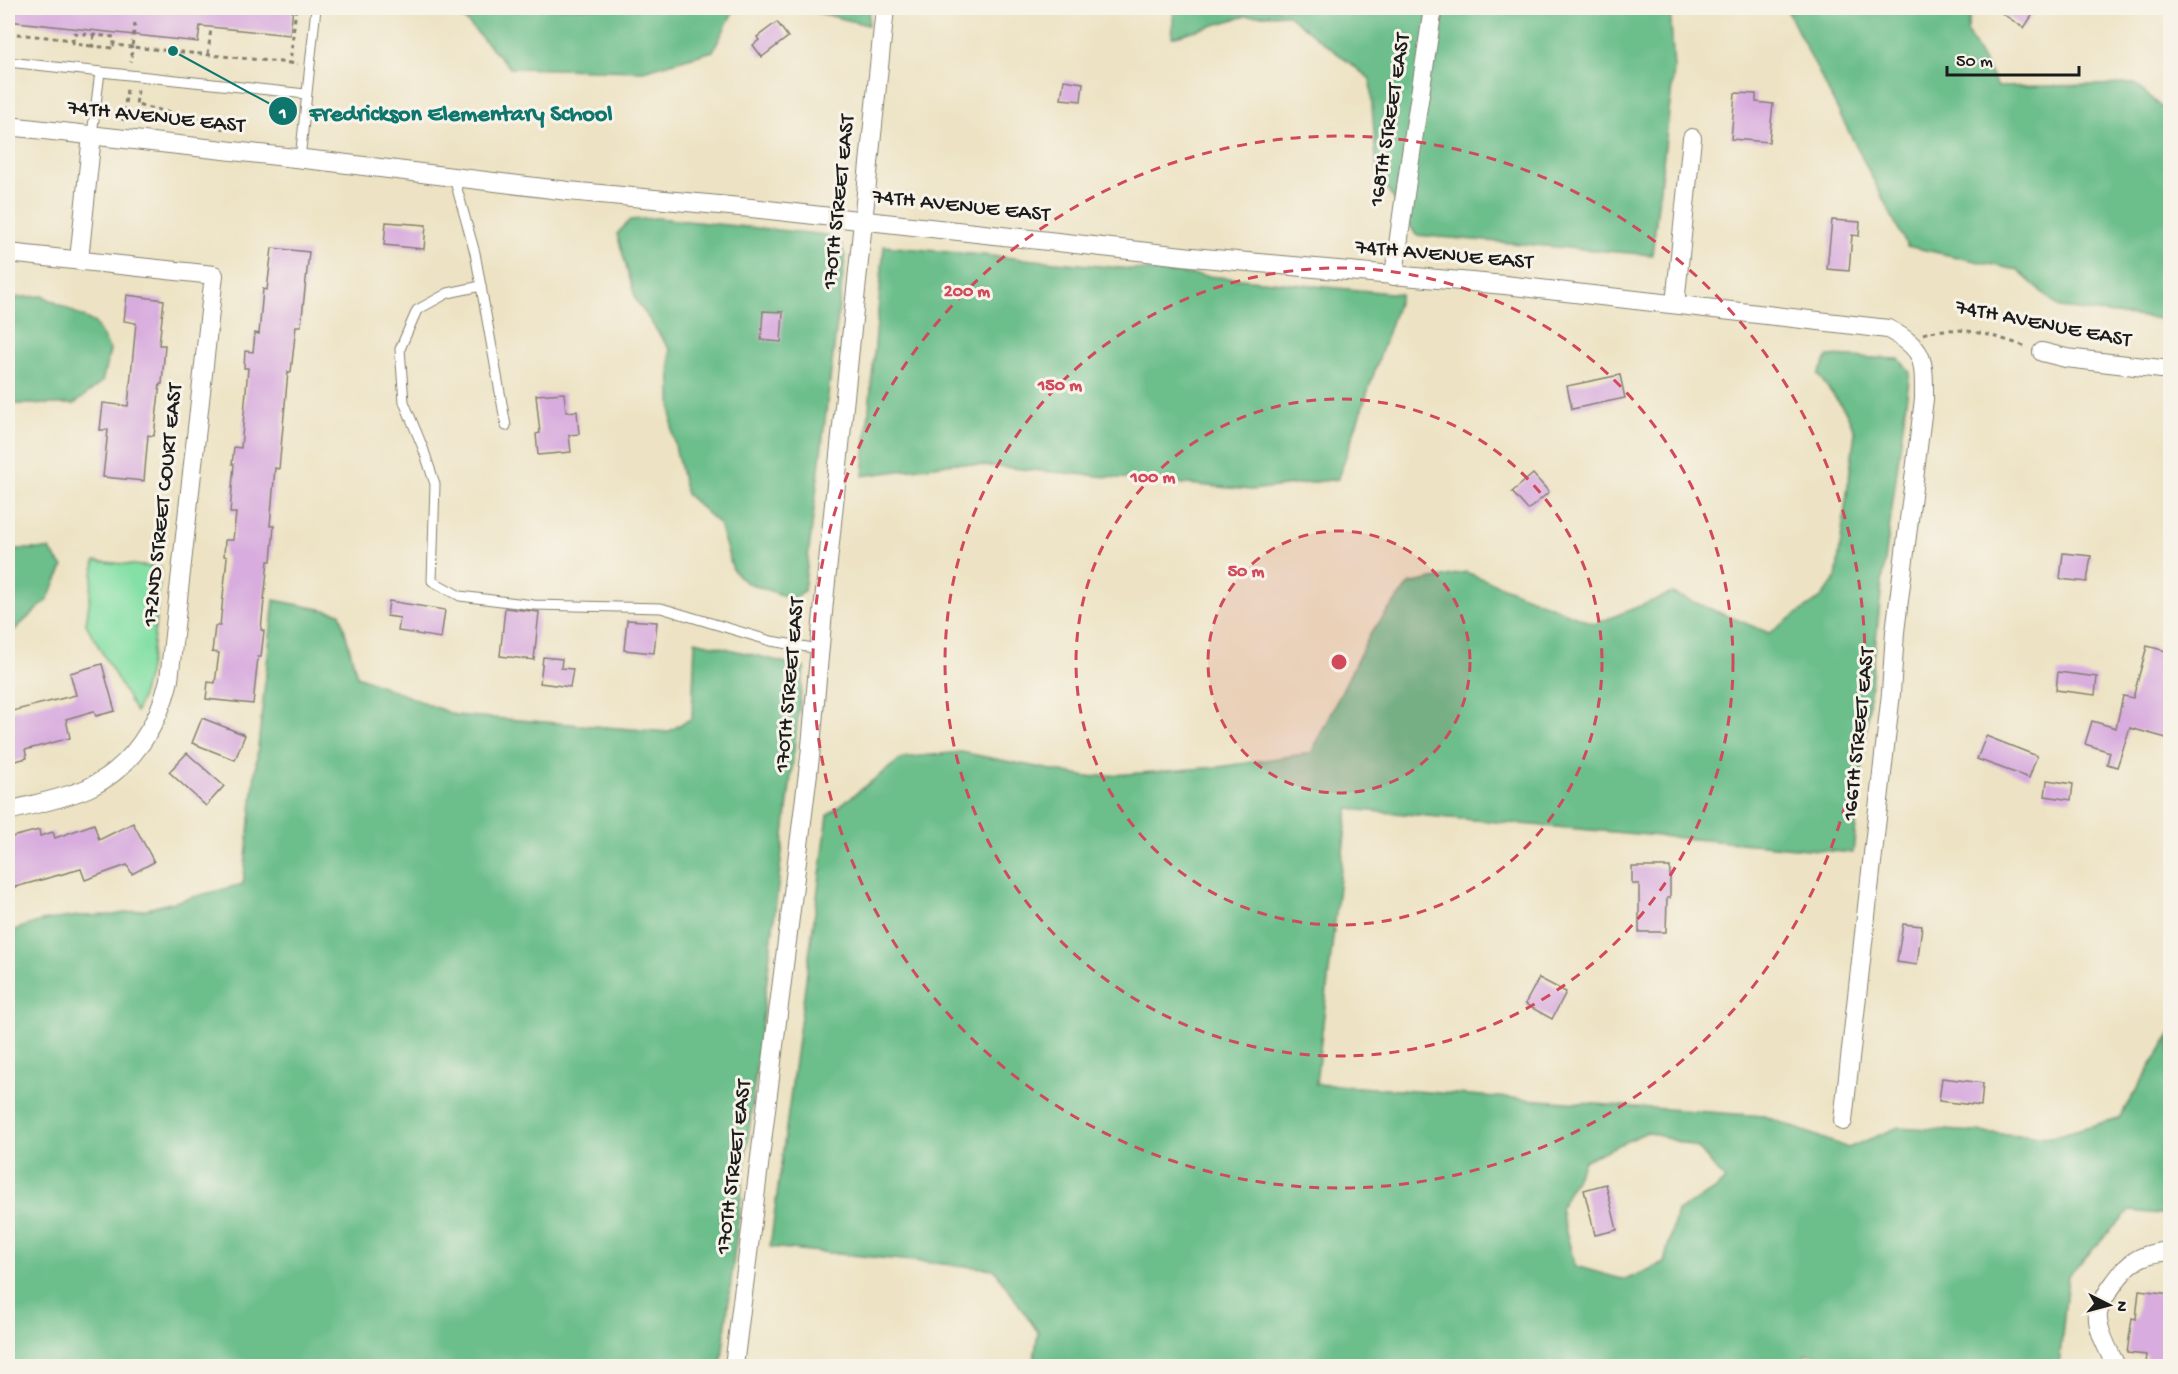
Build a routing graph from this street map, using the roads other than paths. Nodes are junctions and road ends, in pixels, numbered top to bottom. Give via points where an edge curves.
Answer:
1 (316, 8) edge
2 (885, 8) edge
3 (1432, 8) edge
4 (8, 62) edge
5 (100, 72) junction
6 (306, 94) junction
7 (8, 126) edge
8 (92, 135) junction
9 (1692, 138) dead end
10 (300, 159) junction
11 (454, 178) junction
12 (862, 220) junction
13 (8, 253) edge
14 (79, 260) junction
15 (1394, 276) junction
16 (481, 286) junction
17 (1675, 304) junction
18 (2042, 352) road end
19 (1920, 353) joint
20 (2170, 370) edge
21 (506, 426) dead end
22 (819, 649) junction
23 (8, 811) edge
24 (1843, 1121) dead end
25 (2170, 1252) edge
26 (735, 1366) edge
27 (2116, 1366) edge

1 - 6 lane
2 - 12 street, 170TH STREET EAST
3 - 15 street, 168TH STREET EAST
4 - 5 lane
5 - 6 lane
5 - 8 lane
6 - 10 lane
7 - 8 street, 74TH AVENUE EAST
8 - 10 street, 74TH AVENUE EAST
8 - 14 street
9 - 17 street
10 - 11 street, 74TH AVENUE EAST
11 - 12 street, 74TH AVENUE EAST
11 - 16 lane
12 - 15 street, 74TH AVENUE EAST
12 - 22 street, 170TH STREET EAST
13 - 14 street
14 - 23 street, 172ND STREET COURT EAST via 214,275 169,680 164,702 147,736 117,768 90,787
15 - 17 street, 74TH AVENUE EAST
16 - 21 lane
16 - 22 lane via 448,293 417,309 400,349 404,402 435,484 432,581 460,596 534,604 661,608 771,641
17 - 19 street, 74TH AVENUE EAST via 1888,329 1907,339
18 - 20 street, 74TH AVENUE EAST
19 - 24 street, 166TH STREET EAST via 1924,399
22 - 26 street, 170TH STREET EAST via 810,757
25 - 27 street via 2135,1260 2104,1299 2098,1313 2100,1329

